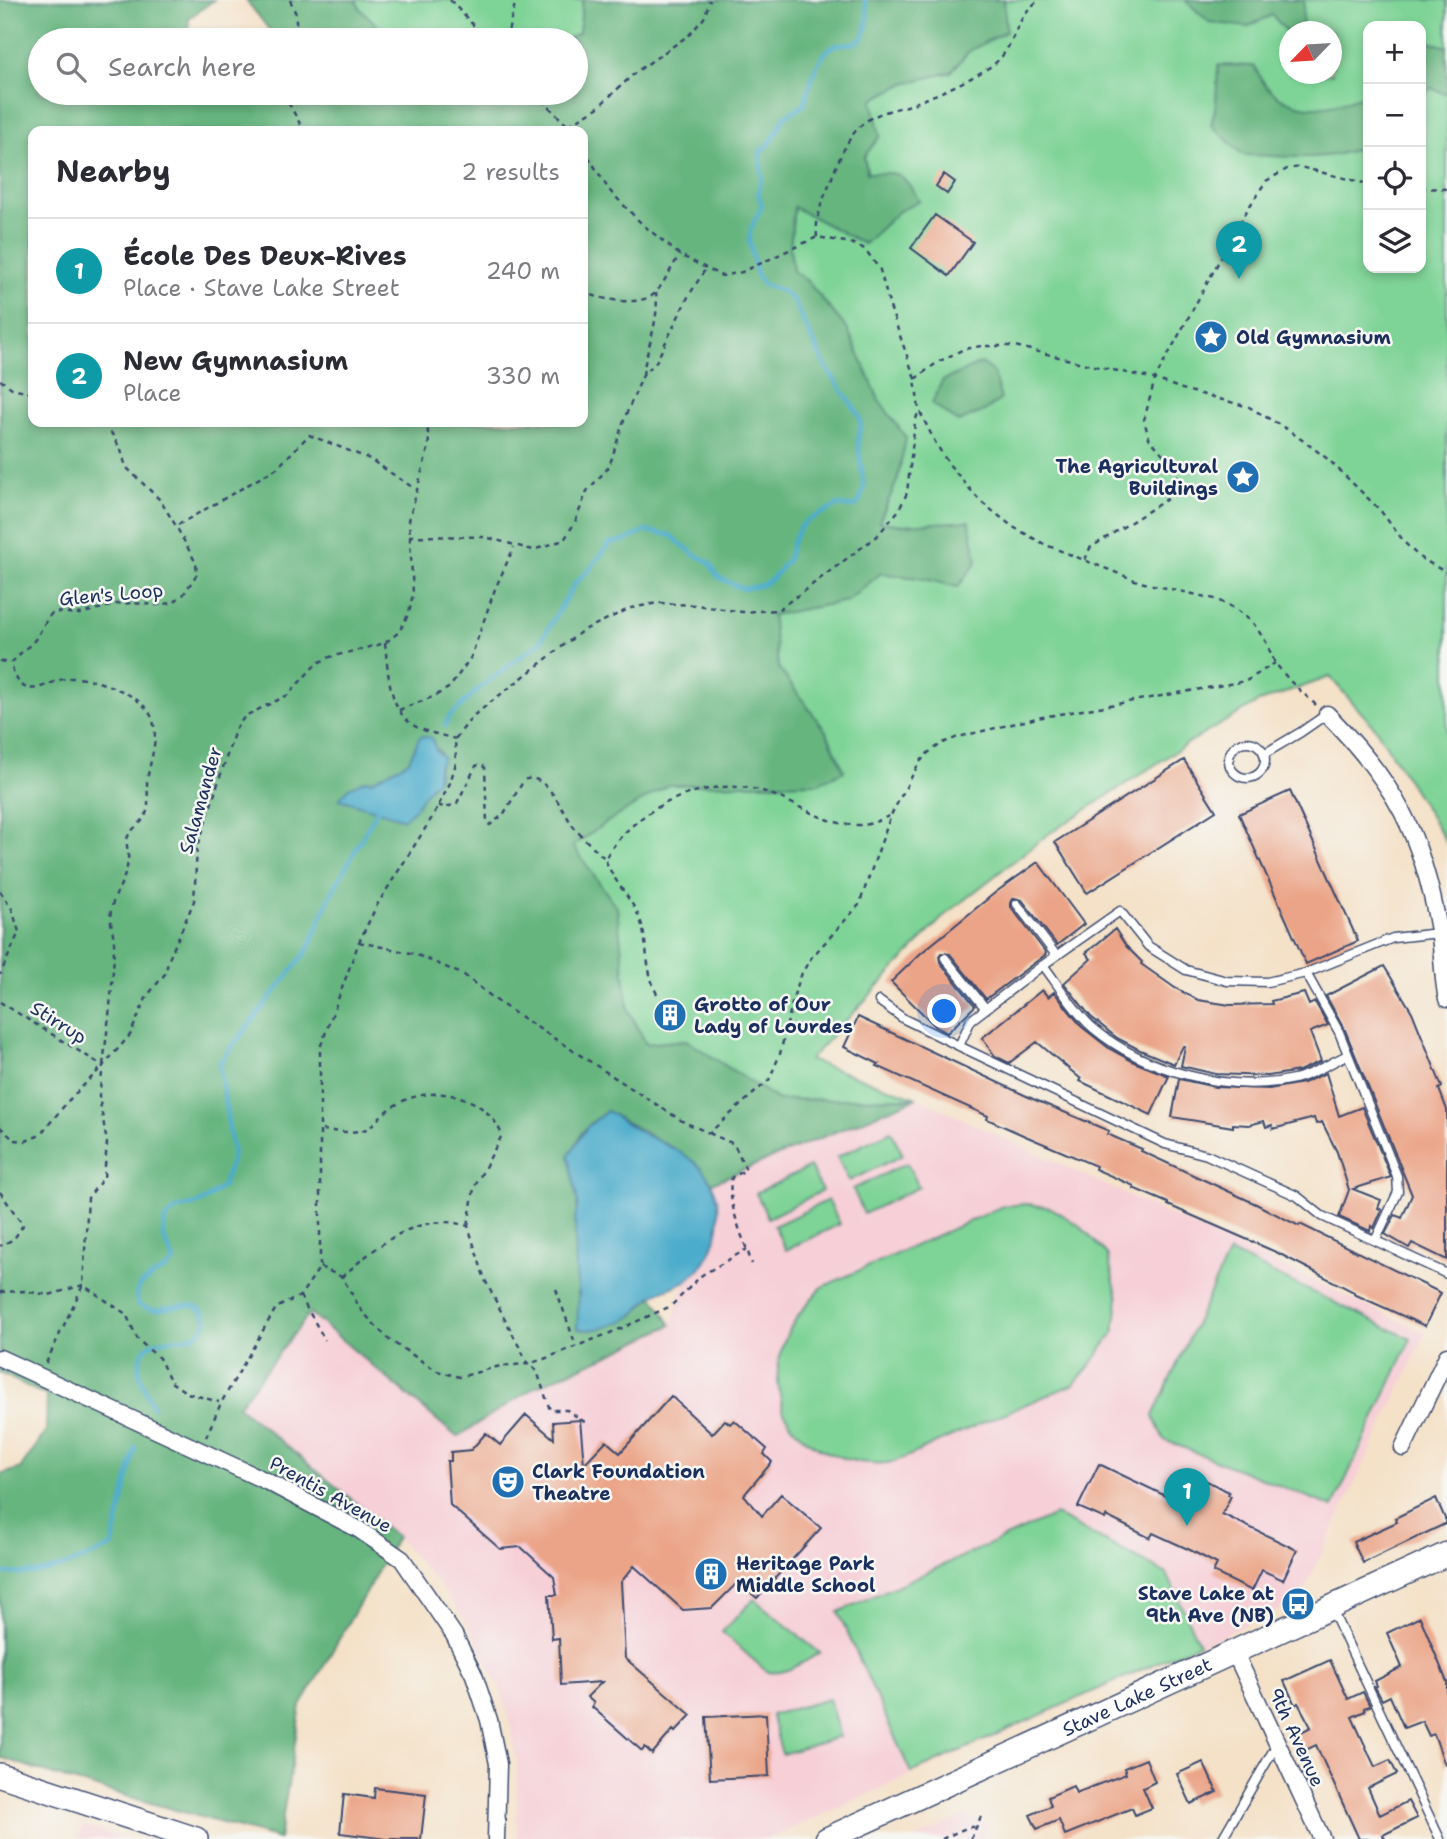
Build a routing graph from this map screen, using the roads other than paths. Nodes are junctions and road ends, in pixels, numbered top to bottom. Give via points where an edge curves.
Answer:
1 (1327, 714) joint
2 (1264, 754) junction
3 (1017, 904) dead end
4 (1439, 933) junction
5 (1056, 955) junction
6 (945, 958) dead end
7 (1043, 965) junction
8 (1306, 973) junction
9 (1447, 999) edge
10 (879, 1001) dead end
11 (986, 1009) junction
12 (959, 1046) junction
13 (1348, 1055) junction
14 (1376, 1239) junction
15 (1447, 1274) edge
16 (1447, 1356) edge
17 (0, 1358) edge
18 (1403, 1448) dead end
19 (1446, 1558) edge
20 (1331, 1608) junction
21 (1235, 1653) junction
22 (1277, 1744) junction
23 (0, 1775) edge
24 (196, 1839) edge
25 (496, 1839) edge
26 (827, 1839) edge
27 (1222, 1839) edge
28 (1322, 1839) edge
29 (1440, 1839) edge

1 - 2 lane
1 - 4 street via 1381,774 1399,806 1427,872
2 - 2 lane via 1262,771 1252,778 1240,777 1229,763 1231,751 1240,743 1252,742
3 - 5 lane
4 - 8 lane via 1393,937
4 - 9 street
5 - 7 lane
5 - 8 lane via 1120,911 1148,946 1186,970 1227,981 1266,982
6 - 11 lane
7 - 11 lane
7 - 13 lane via 1092,1027 1133,1054 1183,1075 1237,1085 1296,1079
8 - 13 lane
10 - 12 lane
11 - 12 lane via 971,1020
12 - 14 lane via 1165,1144 1207,1155 1297,1196 1322,1216
13 - 14 lane via 1397,1176 1398,1192
14 - 15 lane
16 - 18 street
17 - 25 street, Prentis Avenue via 266,1481 358,1529 402,1559 454,1635 474,1675 498,1764
19 - 20 main road, Stave Lake Street
20 - 21 main road, Stave Lake Street
20 - 29 lane
21 - 22 street, 9th Avenue
21 - 26 main road, Stave Lake Street
22 - 27 lane
22 - 28 street, 9th Avenue
23 - 24 main road

